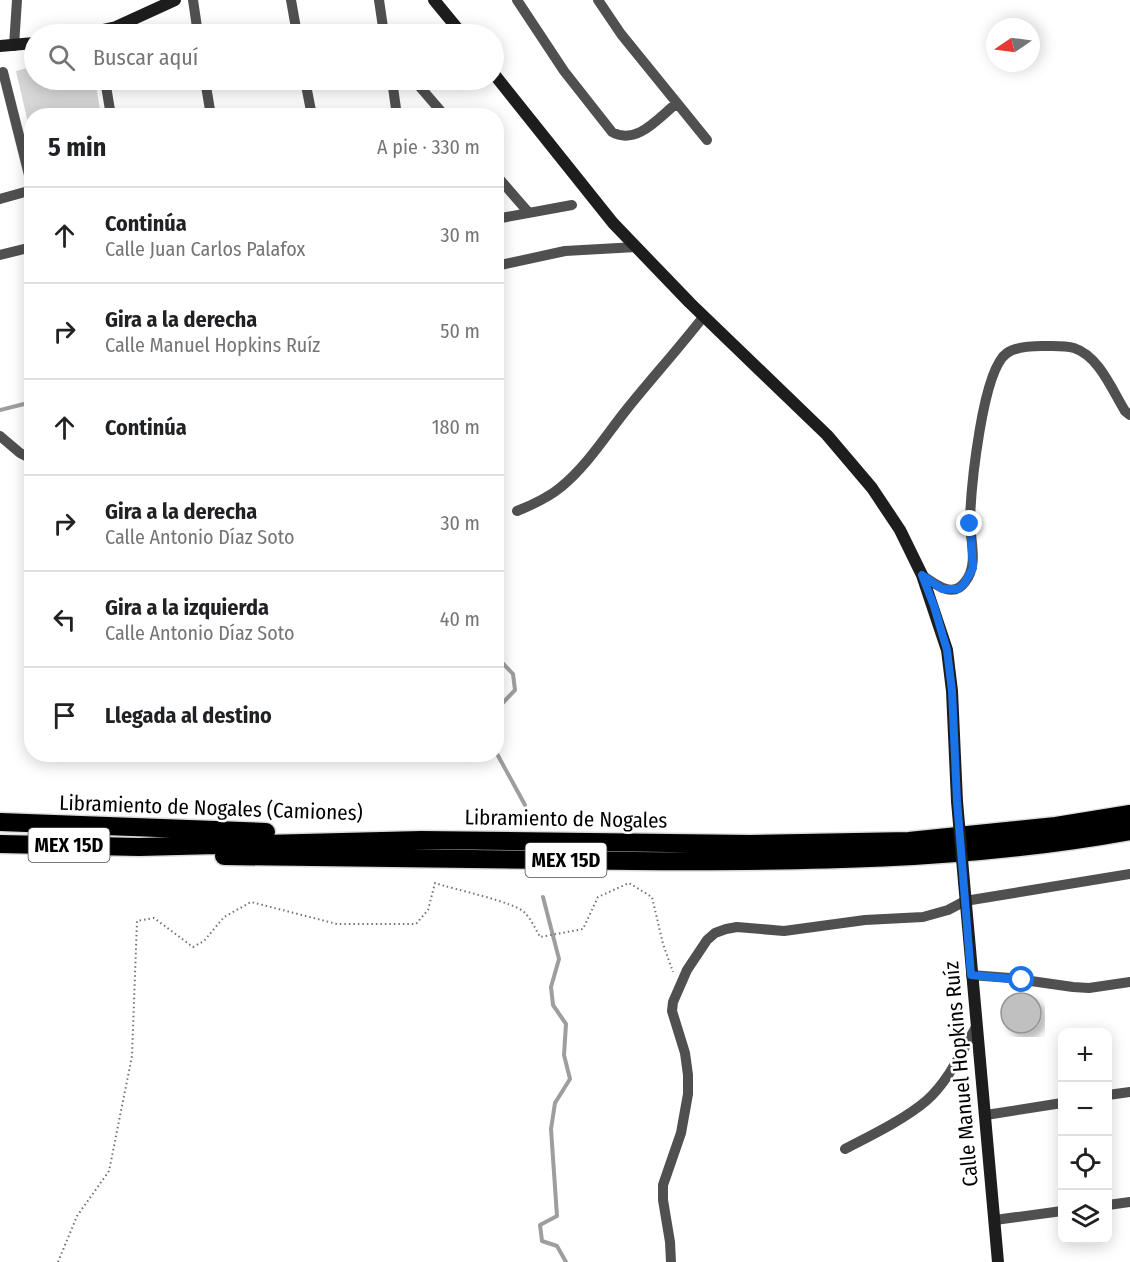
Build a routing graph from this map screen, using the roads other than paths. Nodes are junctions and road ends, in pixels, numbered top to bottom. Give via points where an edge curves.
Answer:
1 (17, 0) edge
2 (193, 0) edge
3 (291, 0) edge
4 (379, 0) edge
5 (434, 0) edge
6 (517, 0) edge
7 (598, 0) edge
8 (172, 1) edge
9 (122, 24) edge
10 (197, 24) edge
11 (295, 24) edge
12 (383, 24) edge
13 (454, 24) edge
14 (24, 44) edge
15 (0, 46) edge
16 (14, 46) junction
17 (3, 72) dead end
18 (504, 87) edge
19 (107, 90) edge
20 (207, 90) edge
21 (307, 90) edge
22 (393, 90) edge
23 (423, 90) edge
24 (677, 103) junction
25 (110, 108) edge
26 (210, 108) edge
27 (310, 108) edge
28 (396, 108) edge
29 (438, 108) edge
30 (707, 140) dead end
31 (24, 157) edge
32 (504, 185) edge
33 (24, 192) edge
34 (0, 199) edge
35 (572, 205) dead end
36 (529, 213) junction
37 (504, 218) edge
38 (636, 247) junction
39 (24, 249) edge
40 (0, 255) edge
41 (504, 264) edge
42 (704, 316) junction
43 (1130, 415) edge
44 (0, 436) edge
45 (24, 455) edge
46 (516, 511) dead end
47 (922, 575) junction
48 (1130, 814) edge
49 (0, 822) edge
50 (1130, 831) edge
51 (0, 833) edge
52 (421, 840) junction
53 (0, 844) edge
54 (0, 852) edge
55 (1130, 874) edge
56 (965, 901) junction
57 (971, 975) junction
58 (1130, 982) edge
59 (976, 1027) junction
60 (1130, 1092) edge
61 (1112, 1094) edge
62 (1058, 1103) edge
63 (986, 1115) junction
64 (845, 1149) dead end
65 (1130, 1202) edge
66 (1112, 1204) edge
67 (1058, 1212) edge
68 (995, 1220) junction
69 (671, 1262) edge
70 (998, 1262) edge

1 - 16 street
2 - 10 street
3 - 11 street
4 - 12 street
5 - 13 street
6 - 24 street via 612,132 620,136 641,132
7 - 24 street
8 - 9 street
14 - 16 street
15 - 16 street
17 - 31 street
18 - 38 street, Calle Manuel Hopkins Ruíz
19 - 25 street
20 - 26 street
21 - 27 street
22 - 28 street
23 - 29 street
24 - 30 street
32 - 36 street
33 - 34 street
35 - 36 street
36 - 37 street
38 - 41 street via 565,251
38 - 42 street, Calle Manuel Hopkins Ruíz
39 - 40 street
42 - 46 street via 561,488
42 - 47 street, Calle Manuel Hopkins Ruíz via 827,435 872,488 900,530
43 - 47 street via 1098,368 1073,348 1033,346 1006,354 998,362 987,394 971,492 973,568 958,589 942,589
44 - 45 street
47 - 56 street, Calle Manuel Hopkins Ruíz, bridge via 947,650
48 - 52 highway, Libramiento de Nogales / MEX 15D via 909,841 750,844
49 - 52 highway, Libramiento de Nogales (Camiones) / MEX 15D
50 - 54 highway, Libramiento de Nogales / MEX 15D via 929,857 800,861
51 - 52 highway, MEX 15D
52 - 53 highway, Libramiento de Nogales / MEX 15D via 148,846
55 - 56 street
56 - 57 street, Calle Manuel Hopkins Ruíz
56 - 69 street via 923,917 784,931 726,928 707,940 687,970 672,1011 685,1053 688,1094 681,1133 663,1185
57 - 58 street via 1089,988
57 - 59 street, Calle Manuel Hopkins Ruíz
59 - 63 street, Calle Manuel Hopkins Ruíz
59 - 64 street via 926,1101
60 - 61 street
62 - 63 street
63 - 68 street, Calle Manuel Hopkins Ruíz
65 - 66 street
67 - 68 street
68 - 70 street, Calle Manuel Hopkins Ruíz

